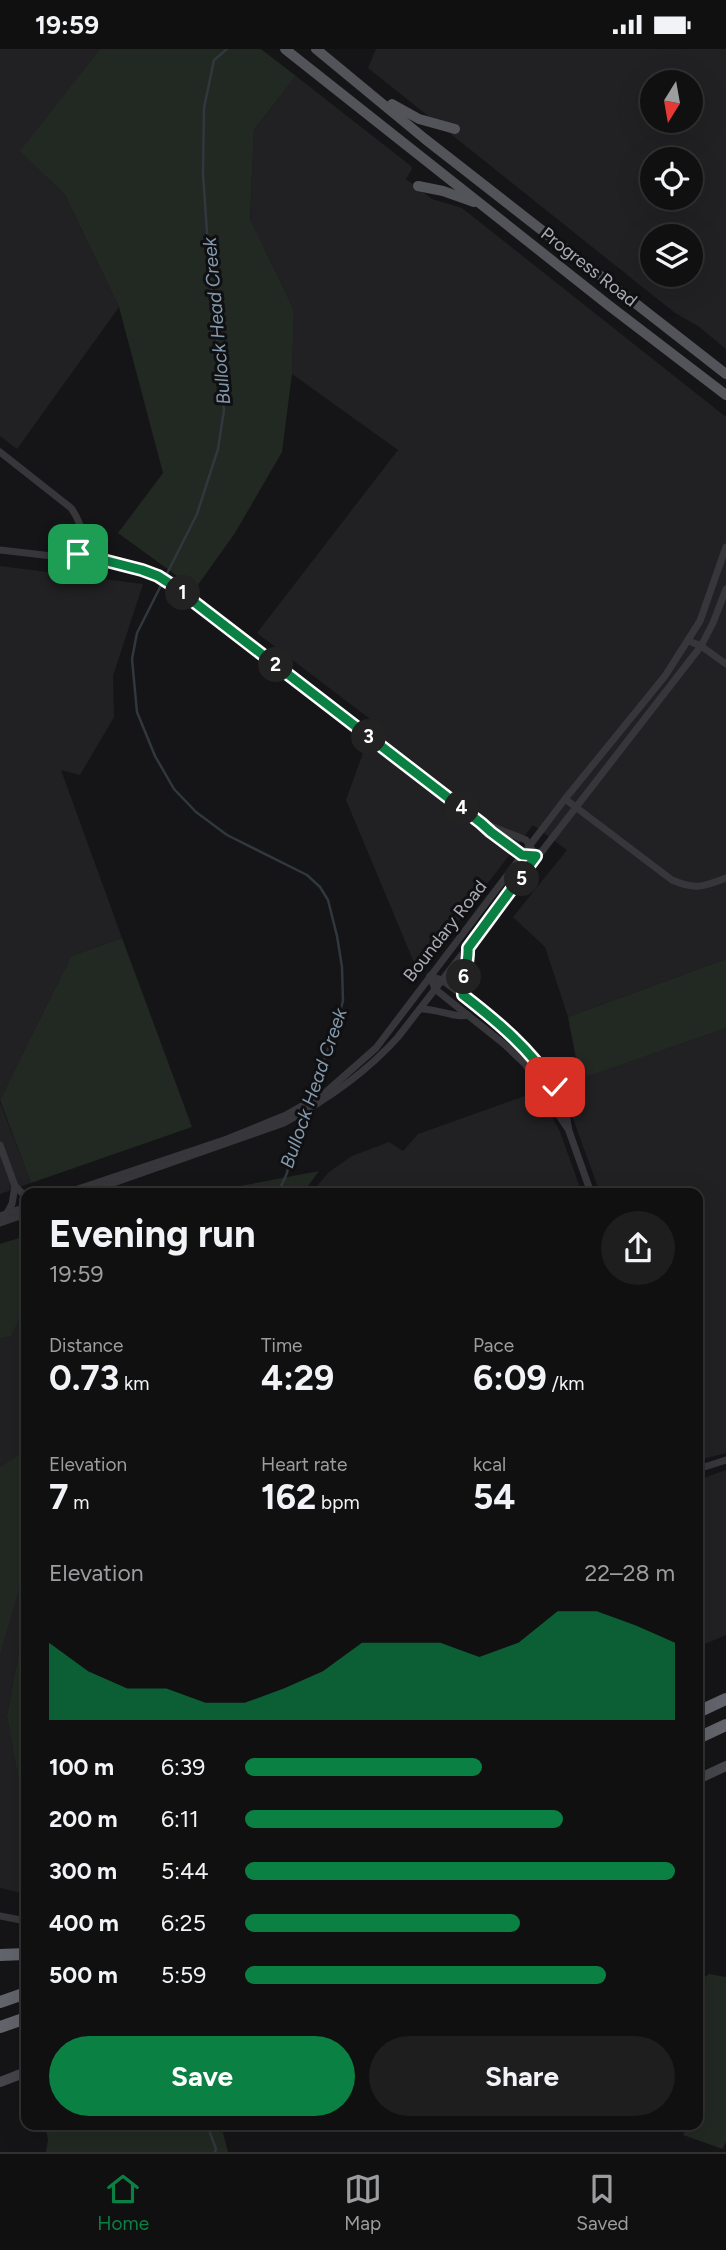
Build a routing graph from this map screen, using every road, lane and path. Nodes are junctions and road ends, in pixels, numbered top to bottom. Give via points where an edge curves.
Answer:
1 (285, 49) edge
2 (316, 49) edge
3 (374, 97) junction
4 (455, 129) dead end
5 (443, 152) junction
6 (433, 165) junction
7 (418, 186) dead end
8 (483, 205) junction
9 (726, 374) edge
10 (726, 395) edge
11 (0, 452) edge
12 (726, 547) edge
13 (0, 550) edge
14 (90, 551) junction
15 (726, 589) edge
16 (689, 641) junction
17 (701, 646) junction
18 (726, 664) edge
19 (565, 799) junction
20 (576, 807) junction
21 (481, 823) junction
22 (531, 844) junction
23 (522, 855) junction
24 (536, 856) junction
25 (726, 878) edge
26 (468, 948) junction
27 (430, 976) junction
28 (442, 980) junction
29 (435, 989) junction
30 (463, 995) junction
31 (420, 1009) junction
32 (468, 1016) junction
33 (342, 1084) junction
34 (569, 1131) junction
35 (228, 1142) junction
36 (0, 1145) edge
37 (15, 1186) junction
38 (82, 1188) edge
39 (99, 1188) edge
40 (588, 1188) edge
41 (21, 1192) edge
42 (21, 1209) edge
43 (3, 1215) edge
44 (21, 1216) edge
45 (0, 1223) edge
46 (726, 1459) edge
47 (703, 1467) edge
48 (726, 1699) edge
49 (703, 1710) edge
50 (726, 1725) edge
51 (703, 1736) edge
52 (726, 1766) edge
53 (703, 1777) edge
54 (0, 1916) edge
55 (21, 1920) edge
56 (21, 1954) edge
57 (0, 1955) edge
58 (21, 1995) edge
59 (0, 2002) edge
60 (21, 2020) edge
61 (0, 2027) edge
62 (21, 2074) edge
63 (0, 2082) edge

1 - 6 main road, Progress Road
2 - 3 main road, Progress Road
3 - 4 main road via 419,119
3 - 5 main road, Progress Road
5 - 6 main road
5 - 9 main road, Progress Road
6 - 8 main road, Progress Road
7 - 8 main road
8 - 10 main road, Progress Road
11 - 14 street via 71,508
12 - 16 street, Boundary Road
13 - 14 street via 61,557
14 - 21 street via 172,585
15 - 17 street, Boundary Road
16 - 17 street
16 - 19 street, Boundary Road
17 - 18 street
17 - 20 street, Boundary Road
19 - 20 street
19 - 22 street, Boundary Road
20 - 24 street, Boundary Road
20 - 25 street via 672,880 703,887
21 - 22 street
21 - 23 street
22 - 23 street, Boundary Road
22 - 24 street
23 - 24 street
23 - 27 street, Boundary Road
24 - 26 street, Boundary Road
26 - 28 street, Boundary Road
26 - 30 street
27 - 28 street
27 - 29 street
27 - 33 street, Boundary Road via 376,1048
28 - 29 street, Boundary Road
28 - 30 street
29 - 31 street, Boundary Road
29 - 32 street
30 - 34 street via 495,1019 543,1069 565,1107
31 - 32 street
31 - 33 street, Boundary Road via 384,1053
32 - 34 street via 525,1065
33 - 35 street, Boundary Road
34 - 40 street
35 - 38 street, Boundary Road
35 - 39 street, Boundary Road
36 - 37 street
37 - 41 street
37 - 43 street via 12,1203
42 - 43 street
44 - 45 street
46 - 47 street
48 - 49 highway
50 - 51 highway
52 - 53 street
54 - 55 street
56 - 57 highway
58 - 59 highway
60 - 61 highway
62 - 63 street

